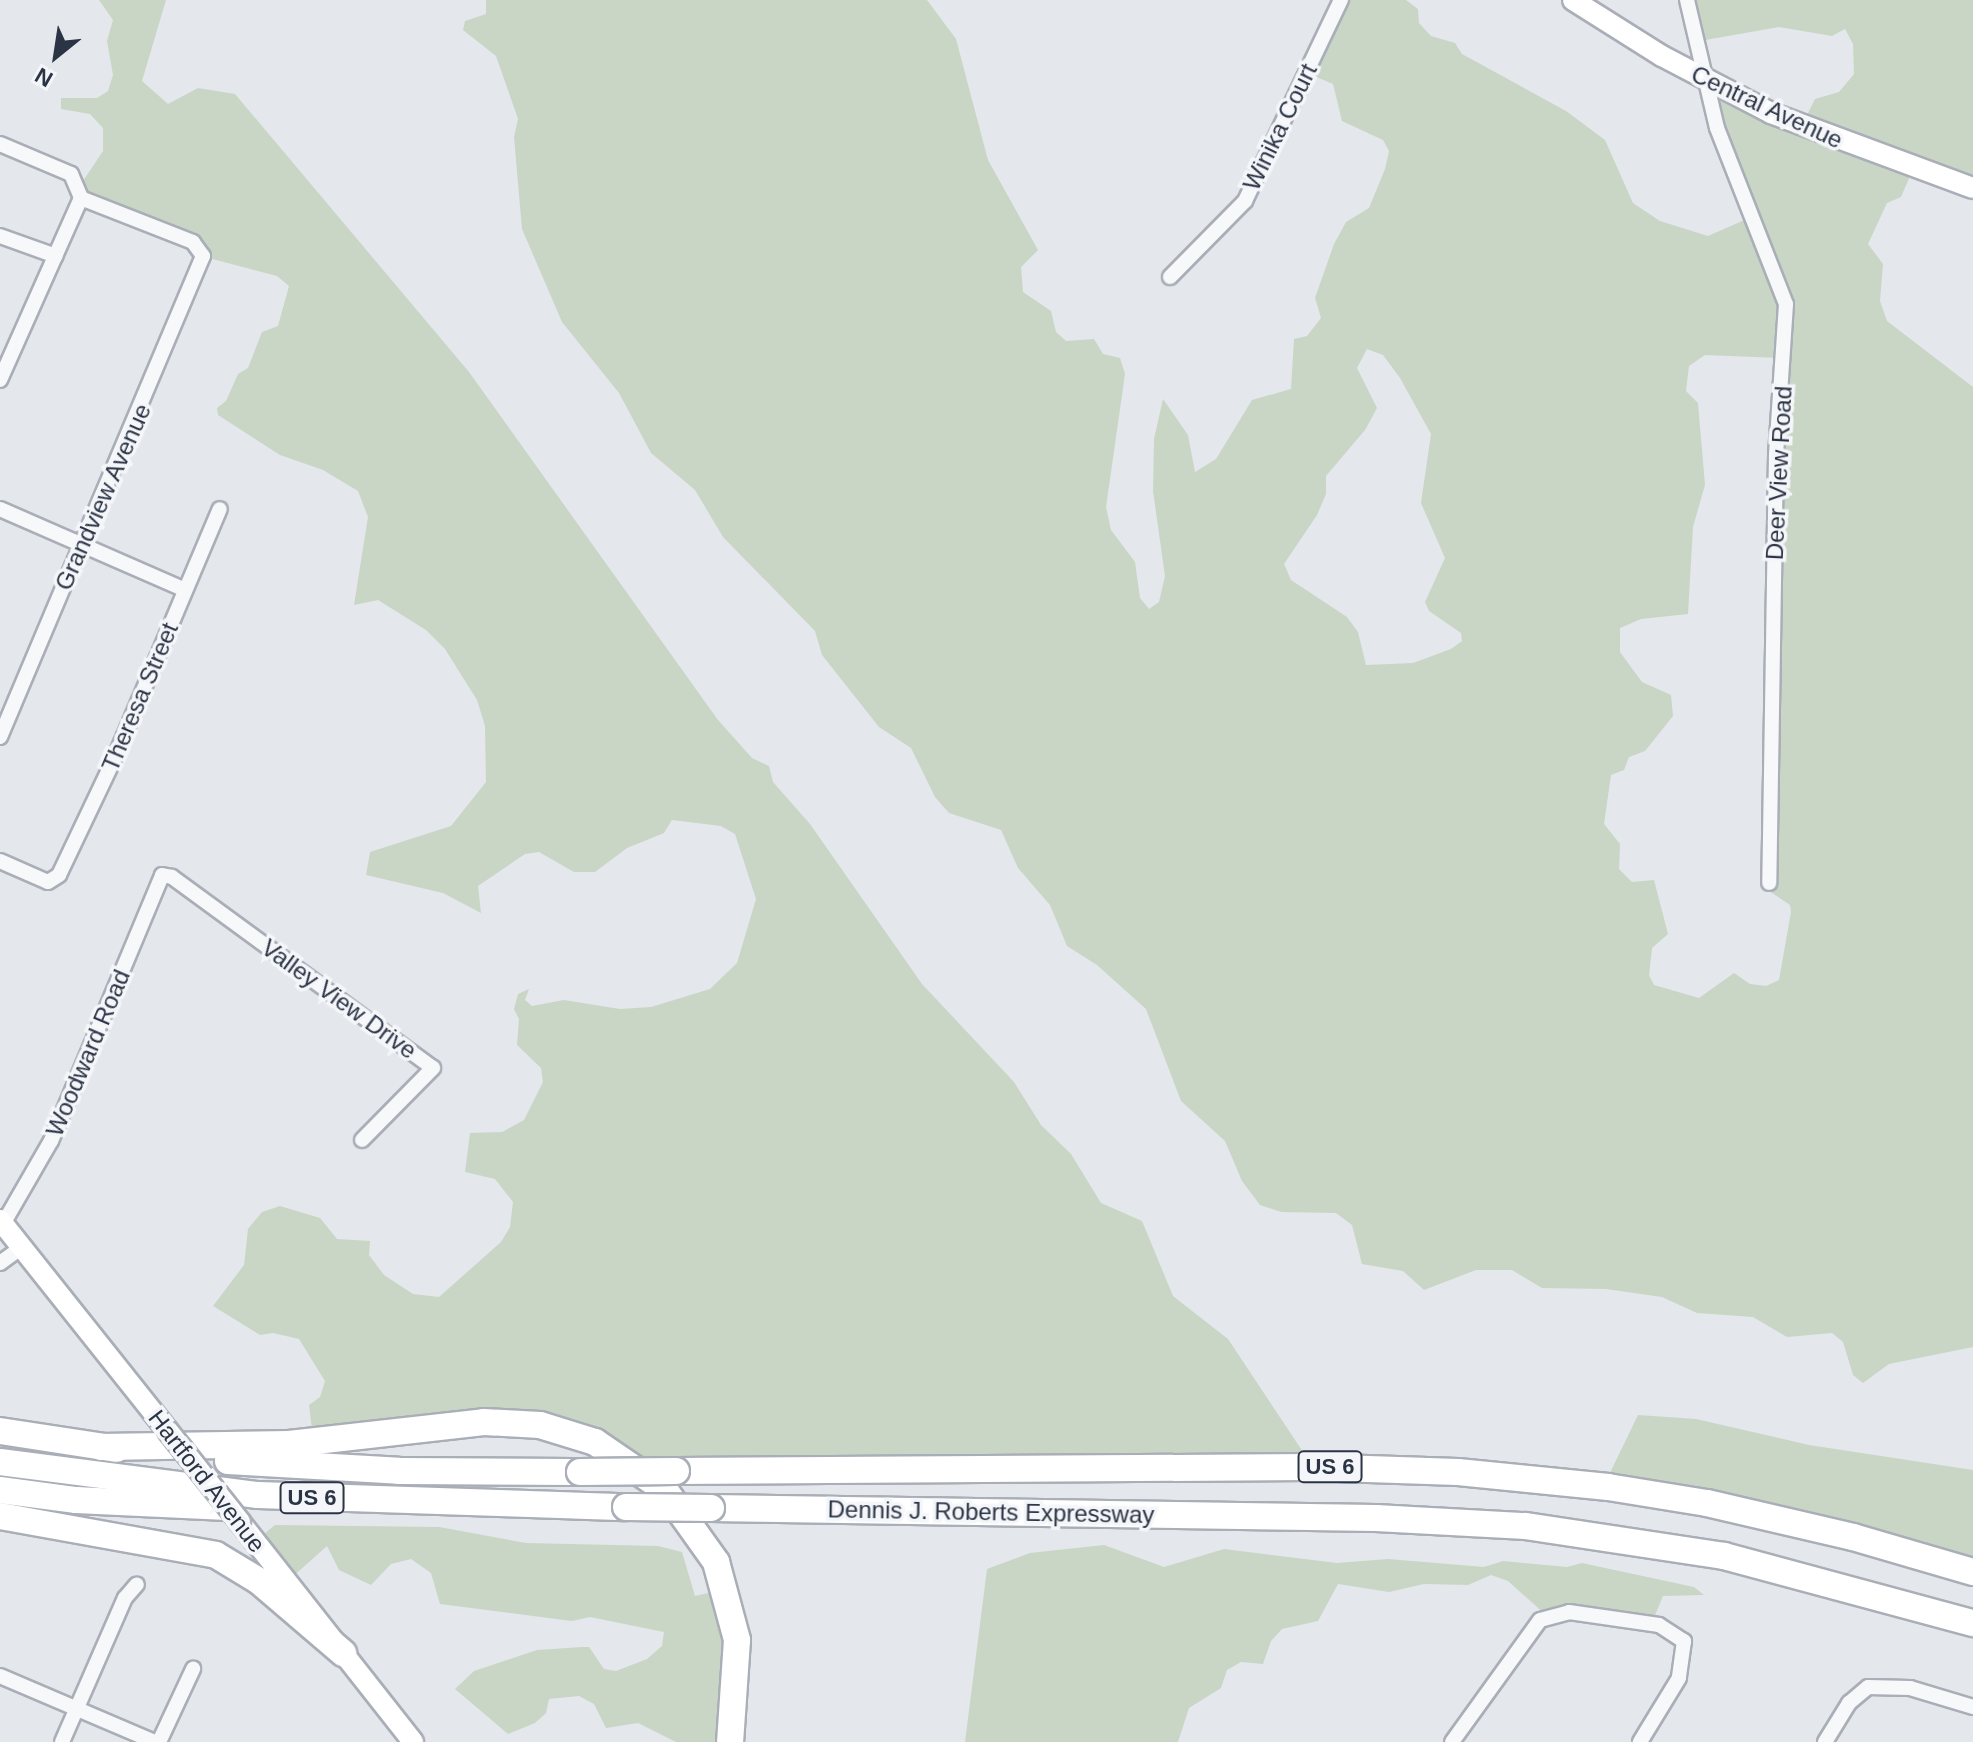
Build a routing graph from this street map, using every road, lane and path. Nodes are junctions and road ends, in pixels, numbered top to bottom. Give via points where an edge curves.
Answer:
1 (1341, 0) edge
2 (1573, 0) edge
3 (1687, 0) edge
4 (1702, 77) junction
5 (0, 144) edge
6 (1973, 188) edge
7 (81, 198) junction
8 (0, 236) edge
9 (56, 256) junction
10 (1170, 277) dead end
11 (0, 380) edge
12 (0, 509) edge
13 (220, 509) dead end
14 (82, 544) junction
15 (185, 590) junction
16 (0, 737) edge
17 (0, 861) edge
18 (162, 875) joint
19 (1769, 883) dead end
20 (362, 1140) dead end
21 (1, 1222) edge
22 (22, 1247) junction
23 (0, 1263) edge
24 (0, 1431) edge
25 (101, 1447) junction
26 (0, 1462) edge
27 (0, 1490) edge
28 (358, 1501) junction
29 (0, 1516) edge
30 (1973, 1572) edge
31 (137, 1584) dead end
32 (1973, 1623) edge
33 (343, 1653) junction
34 (193, 1669) dead end
35 (0, 1676) edge
36 (1973, 1707) edge
37 (77, 1709) junction
38 (411, 1741) edge
39 (62, 1742) edge
40 (157, 1742) edge
41 (730, 1742) edge
42 (1452, 1742) edge
43 (1640, 1742) edge
44 (1825, 1742) edge

1 - 10 street, Winika Court via 1245,201
2 - 4 main road, Central Avenue
3 - 4 street, Deer View Road
4 - 6 main road, Central Avenue via 1818,135
4 - 19 street, Deer View Road via 1786,304 1776,455
5 - 7 street via 71,174
7 - 9 street
7 - 14 street, Grandview Avenue via 193,242 203,256
8 - 9 street
9 - 11 street
12 - 14 street
13 - 15 street, Theresa Street
14 - 15 street
14 - 16 street, Grandview Avenue
15 - 17 street, Theresa Street via 115,757 53,881
18 - 20 street, Valley View Drive via 172,877 433,1068
18 - 21 street, Woodward Road via 51,1141
21 - 22 main road, Hartford Avenue
22 - 23 street
22 - 33 main road, Hartford Avenue, bridge
24 - 25 highway, Dennis J. Roberts Expressway / US 6
25 - 30 highway, Dennis J. Roberts Expressway / US 6, bridge via 350,1469 1308,1467 1458,1472 1707,1503
25 - 41 highway via 289,1444 494,1422 540,1425 595,1442 664,1489 716,1562 737,1640
26 - 28 highway, Dennis J. Roberts Expressway / US 6 via 157,1485
27 - 28 highway via 199,1507
28 - 32 highway, Dennis J. Roberts Expressway / US 6, bridge via 1376,1518 1526,1526 1724,1556
29 - 33 highway via 216,1555 259,1581
31 - 37 street via 125,1598
33 - 38 main road, Hartford Avenue
34 - 40 street
35 - 37 street
36 - 44 street via 1910,1688 1868,1687 1849,1703
37 - 39 street
37 - 40 street
42 - 43 street via 1547,1616 1609,1615 1676,1633 1686,1653 1679,1678

